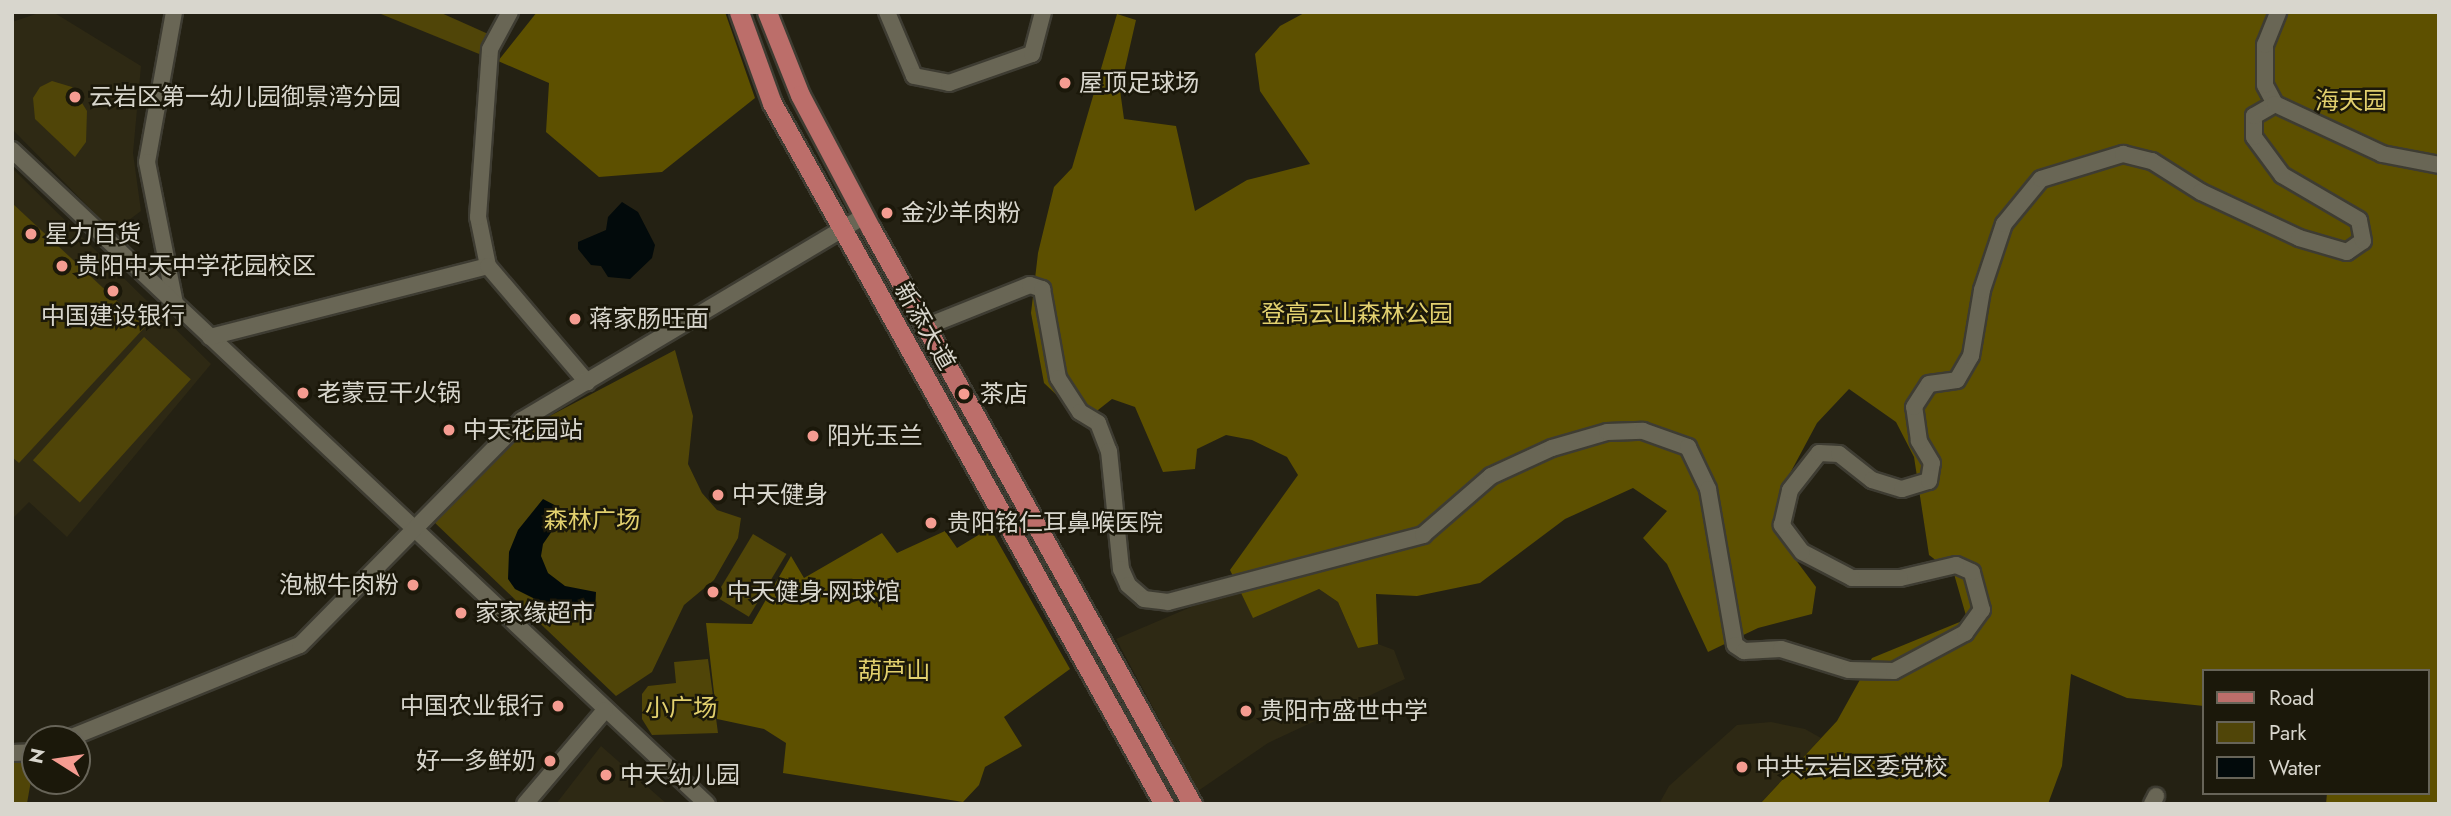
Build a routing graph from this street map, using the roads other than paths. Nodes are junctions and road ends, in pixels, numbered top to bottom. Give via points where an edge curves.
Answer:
1 (174, 12) edge
2 (510, 12) edge
3 (739, 12) edge
4 (767, 12) edge
5 (887, 12) edge
6 (1043, 12) edge
7 (2278, 12) edge
8 (2274, 104) junction
9 (12, 150) edge
10 (2439, 165) edge
11 (864, 216) junction
12 (842, 229) junction
13 (488, 266) junction
14 (174, 303) junction
15 (925, 327) junction
16 (210, 337) junction
17 (587, 382) junction
18 (415, 530) junction
19 (605, 710) junction
20 (91, 729) edge
21 (525, 804) edge
22 (707, 804) edge
23 (1164, 804) edge
24 (1192, 804) edge

1 - 14 street via 146,162
2 - 13 street via 500,24 489,58 478,217
3 - 12 main road, 新添大道 via 772,103
4 - 11 main road, 新添大道 via 800,95
5 - 6 street via 914,76 949,83 1032,54
7 - 8 street via 2265,45 2265,85
8 - 10 street via 2382,154
8 - 15 street via 2253,116 2254,137 2282,175 2359,220 2363,241 2347,252 2299,238 2202,192 2151,161 2123,154 2041,179 2004,224 1982,290 1971,356 1957,380 1929,384 1914,407 1919,441 1932,463 1929,481 1902,489 1872,480 1839,454 1819,453 1790,490 1782,525 1802,552 1852,578 1900,578 1956,565 1972,572 1982,610 1965,633 1894,671 1849,670 1781,649 1744,651 1735,645 1708,489 1689,447 1643,431 1606,432 1491,476 1411,539 1168,602 1144,599 1128,585 1121,569 1109,451 1098,423 1080,412 1058,377 1042,289 1031,285
9 - 14 street
11 - 12 street
11 - 15 main road, 新添大道
12 - 17 street
12 - 23 main road, 新添大道
13 - 16 street
13 - 17 street
14 - 16 street
15 - 24 main road, 新添大道
16 - 18 street
17 - 18 street via 522,420
18 - 19 street
18 - 20 street via 300,645
19 - 21 street
19 - 22 street

